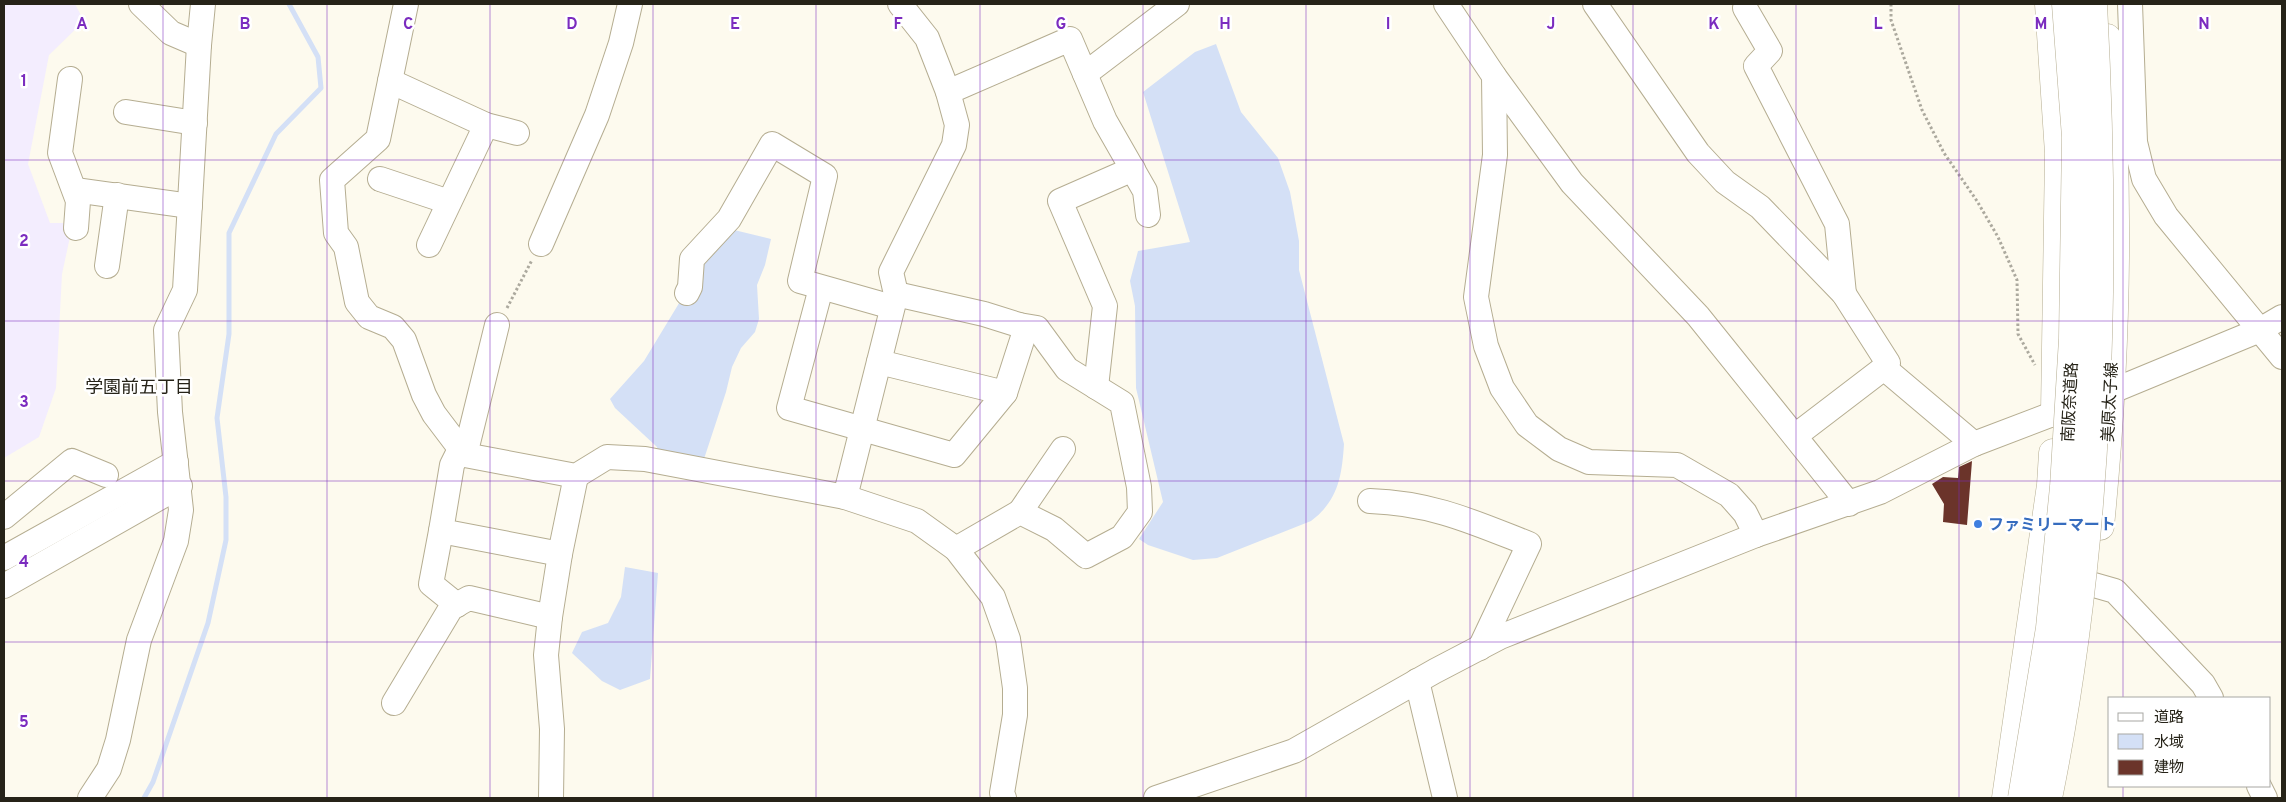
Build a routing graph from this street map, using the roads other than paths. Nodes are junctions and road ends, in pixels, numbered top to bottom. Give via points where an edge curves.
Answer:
1 (141, 4) edge
2 (203, 4) edge
3 (406, 4) edge
4 (630, 4) edge
5 (900, 4) edge
6 (1177, 4) edge
7 (1446, 4) edge
8 (1596, 4) edge
9 (2049, 4) edge
10 (2066, 4) edge
11 (2093, 4) edge
12 (2104, 4) edge
13 (2130, 4) edge
14 (1744, 8) dead end
15 (199, 45) junction
16 (1085, 74) junction
17 (1494, 76) junction
18 (70, 79) dead end
19 (390, 81) junction
20 (948, 92) junction
21 (126, 112) dead end
22 (195, 123) junction
23 (486, 125) junction
24 (517, 133) dead end
25 (1133, 169) junction
26 (380, 179) dead end
27 (75, 190) junction
28 (117, 196) junction
29 (449, 202) junction
30 (190, 206) junction
31 (1148, 215) dead end
32 (76, 228) dead end
33 (540, 244) road end
34 (429, 245) dead end
35 (107, 266) dead end
36 (821, 288) junction
37 (687, 293) dead end
38 (1844, 294) junction
39 (894, 301) junction
40 (2282, 317) edge
41 (1019, 325) junction
42 (497, 326) road end
43 (2260, 330) junction
44 (2282, 357) edge
45 (878, 362) junction
46 (1884, 368) junction
47 (1096, 387) junction
48 (2110, 392) junction
49 (1005, 393) junction
50 (2055, 414) junction
51 (861, 429) junction
52 (1795, 436) junction
53 (1974, 444) junction
54 (1063, 449) dead end
55 (463, 452) junction
56 (176, 462) junction
57 (106, 475) dead end
58 (576, 476) junction
59 (180, 486) junction
60 (844, 496) junction
61 (1370, 501) dead end
62 (1849, 504) junction
63 (1020, 512) junction
64 (4, 517) edge
65 (441, 531) junction
66 (1756, 535) junction
67 (956, 549) junction
68 (560, 554) junction
69 (4, 558) edge
70 (2094, 585) junction
71 (4, 586) edge
72 (457, 605) junction
73 (550, 617) junction
74 (1480, 648) junction
75 (1417, 681) junction
76 (2210, 697) edge
77 (394, 703) dead end
78 (2260, 787) edge
79 (90, 798) edge
80 (551, 798) edge
81 (1004, 798) edge
82 (1156, 798) edge
83 (1446, 798) edge
84 (2006, 798) edge
85 (2022, 798) edge
86 (2048, 798) edge
87 (2061, 798) edge
88 (2266, 798) edge

1 - 15 street via 171,32
2 - 15 street
3 - 19 street
4 - 33 street via 597,115
5 - 20 street via 927,38
6 - 16 street
7 - 17 street
8 - 38 street via 1698,153 1724,182 1760,207
9 - 50 main road via 2059,153
10 - 85 main road, 南阪奈道路, bridge via 2076,137 2073,339 2064,487 2050,628
11 - 86 main road, 南阪奈道路, bridge via 2100,128 2100,233 2092,469 2075,632
12 - 48 main road, 美原太子線 via 2111,88 2114,204 2115,302
13 - 43 street via 2135,142 2144,179 2166,216
14 - 38 street via 1770,51 1756,66 1837,224
15 - 22 street
16 - 20 street via 1070,39
16 - 25 street via 1105,121
17 - 52 street via 1572,183 1698,316
17 - 66 street via 1495,154 1476,297 1486,346 1502,388 1527,425 1559,449 1589,462 1677,466 1729,495 1745,513
18 - 27 street via 60,153
19 - 23 street
19 - 55 street via 378,139 332,180 336,232 346,247 357,302 368,317 393,327 404,340 434,414
20 - 39 street via 956,125 954,145 891,272
21 - 22 street
22 - 30 street
23 - 24 street
23 - 29 street
25 - 31 street via 1145,191
25 - 47 street via 1060,202 1105,306
26 - 29 street
27 - 28 street
27 - 32 street via 78,202
28 - 30 street
28 - 35 street
29 - 34 street
30 - 56 street via 185,290 166,330
36 - 37 street via 800,281 825,176 772,144 728,219 692,259
36 - 39 street
36 - 51 street via 789,408
38 - 46 street via 1888,363
39 - 41 street via 984,314
39 - 45 street
40 - 43 street
41 - 47 street via 1037,328 1067,369
41 - 49 street via 1024,334
42 - 55 street
43 - 44 street
43 - 48 street
45 - 49 street
45 - 51 street
46 - 52 street
46 - 53 street
47 - 63 street via 1122,403 1139,487 1140,512 1122,537 1086,556 1054,529
48 - 50 street
48 - 70 main road, 美原太子線
49 - 51 street via 954,455
50 - 53 street
50 - 84 main road via 2051,485
51 - 60 street
52 - 62 street
53 - 62 street via 1880,492
54 - 63 street
55 - 58 street
55 - 65 street via 452,465
56 - 59 street
56 - 69 street
57 - 64 street via 72,461
58 - 60 street via 607,457 645,459
58 - 68 street
59 - 71 street
59 - 79 street via 181,510 176,542 139,640 109,770
60 - 67 street via 917,521
61 - 74 street via 1402,502 1453,514 1529,544
62 - 66 street
63 - 67 street
65 - 68 street
65 - 72 street via 431,584
66 - 74 street via 1500,637
67 - 81 street via 994,597 1008,639 1015,715 1002,793
68 - 73 street
70 - 76 street via 2115,590 2203,684
70 - 87 main road, 美原太子線
72 - 73 street via 469,598
72 - 77 street via 451,608
73 - 80 street via 546,655 552,729
74 - 75 street
75 - 82 street via 1294,752
75 - 83 street
78 - 88 street

